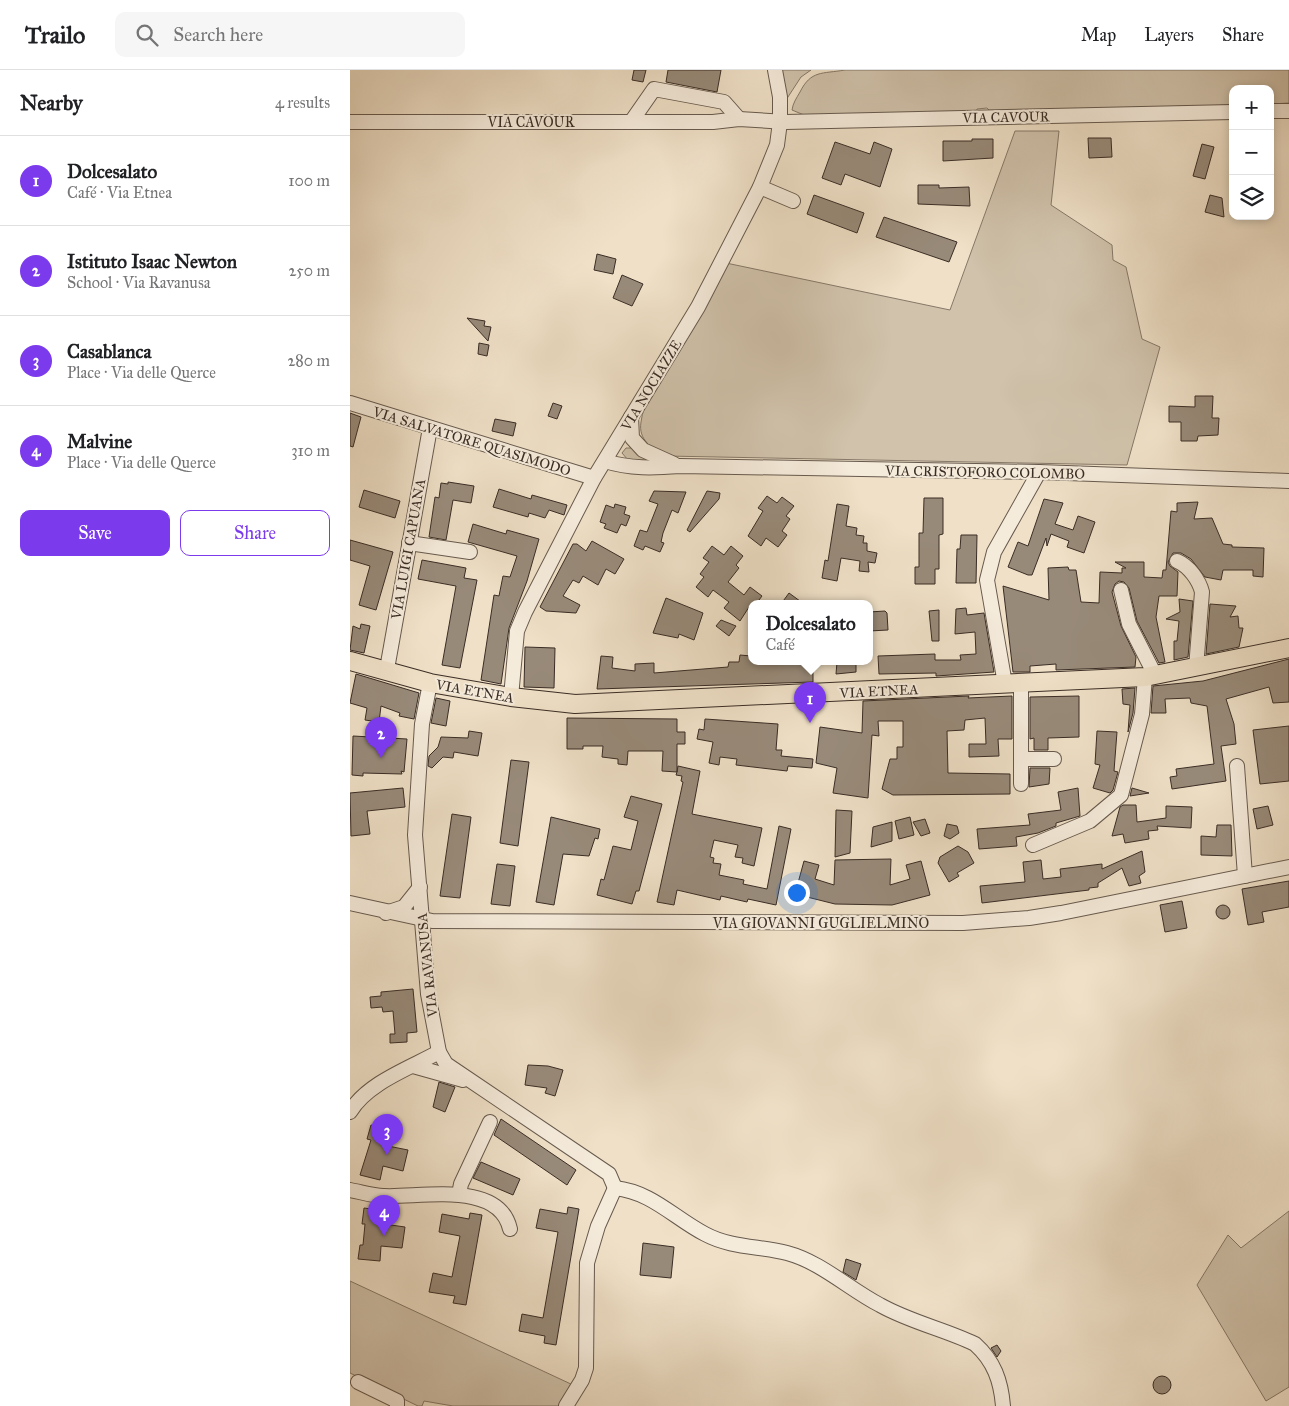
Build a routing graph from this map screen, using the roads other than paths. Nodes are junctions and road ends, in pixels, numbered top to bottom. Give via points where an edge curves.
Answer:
1 (775, 70) edge
2 (1274, 111) edge
3 (1289, 111) edge
4 (1229, 112) edge
5 (738, 120) junction
6 (350, 122) edge
7 (631, 122) junction
8 (712, 122) junction
9 (780, 122) junction
10 (760, 187) junction
11 (793, 201) dead end
12 (350, 403) edge
13 (631, 416) junction
14 (430, 428) junction
15 (632, 438) junction
16 (618, 440) junction
17 (605, 461) junction
18 (680, 466) junction
19 (1038, 472) junction
20 (594, 478) junction
21 (1289, 480) edge
22 (409, 543) junction
23 (470, 552) dead end
24 (1178, 561) dead end
25 (1121, 590) dead end
26 (1289, 648) edge
27 (350, 660) edge
28 (1196, 668) junction
29 (386, 669) junction
30 (1150, 676) junction
31 (430, 683) junction
32 (1013, 684) junction
33 (511, 697) junction
34 (1021, 759) junction
35 (1054, 759) dead end
36 (1236, 766) dead end
37 (1021, 784) dead end
38 (1033, 846) dead end
39 (1289, 867) edge
40 (1245, 876) junction
41 (420, 887) junction
42 (350, 903) edge
43 (386, 913) junction
44 (423, 920) junction
45 (439, 1052) junction
46 (413, 1066) junction
47 (474, 1083) junction
48 (350, 1112) edge
49 (490, 1122) dead end
50 (615, 1188) junction
51 (350, 1190) edge
52 (459, 1194) junction
53 (510, 1230) dead end
54 (358, 1382) dead end
55 (397, 1406) edge
56 (566, 1406) edge
57 (1003, 1406) edge

1 - 9 street, VIA NOCIAZZE
2 - 3 street
4 - 9 street, VIA CAVOUR
5 - 7 street via 724,102 654,89
5 - 8 street
5 - 9 street
6 - 7 street, VIA CAVOUR
7 - 8 street, VIA CAVOUR
8 - 9 street via 772,128
9 - 10 street, VIA NOCIAZZE via 777,145
10 - 11 street
10 - 13 street, VIA NOCIAZZE via 698,307
12 - 14 street, VIA SALVATORE QUASIMODO
13 - 15 street
13 - 16 street, VIA NOCIAZZE
14 - 20 street, VIA SALVATORE QUASIMODO
14 - 22 street, VIA LUIGI CAPUANA
15 - 16 street
15 - 18 street via 643,450
16 - 17 street, VIA NOCIAZZE
17 - 18 street via 650,468
17 - 20 street, VIA NOCIAZZE
18 - 19 street, VIA CRISTOFORO COLOMBO
19 - 21 street, VIA CRISTOFORO COLOMBO via 1134,470
19 - 32 street via 994,552 987,580
20 - 33 street, VIA NOCIAZZE via 516,631
22 - 23 street
22 - 29 street, VIA LUIGI CAPUANA
24 - 28 street via 1185,564 1202,592
25 - 30 street via 1129,624
26 - 28 main road, VIA ETNEA
27 - 29 main road, VIA ETNEA
28 - 30 main road, VIA ETNEA
29 - 31 main road, VIA ETNEA
30 - 32 main road, VIA ETNEA
30 - 38 street via 1121,795 1090,821
31 - 33 main road, VIA ETNEA
31 - 41 street, VIA RAVANUSA via 422,724 415,835
32 - 33 main road, VIA ETNEA via 575,704
32 - 34 street
34 - 35 street
34 - 37 street
36 - 40 street
39 - 40 street, VIA GIOVANNI GUGLIELMINO
40 - 44 street, VIA GIOVANNI GUGLIELMINO via 1061,913 996,922
41 - 43 street via 404,907
41 - 44 street, VIA RAVANUSA
42 - 43 street, VIA GIOVANNI GUGLIELMINO
43 - 44 street, VIA GIOVANNI GUGLIELMINO
44 - 45 street, VIA RAVANUSA via 428,994
45 - 46 street
45 - 47 street via 446,1064
46 - 47 street
46 - 48 street via 376,1086
47 - 50 street via 609,1174
49 - 52 street
50 - 56 street via 598,1226 587,1263 586,1368
50 - 57 street via 646,1195 713,1238 788,1253 842,1280 880,1305 975,1344 994,1364
51 - 52 street via 383,1196
52 - 53 street via 488,1203 508,1219
54 - 55 street via 398,1401

